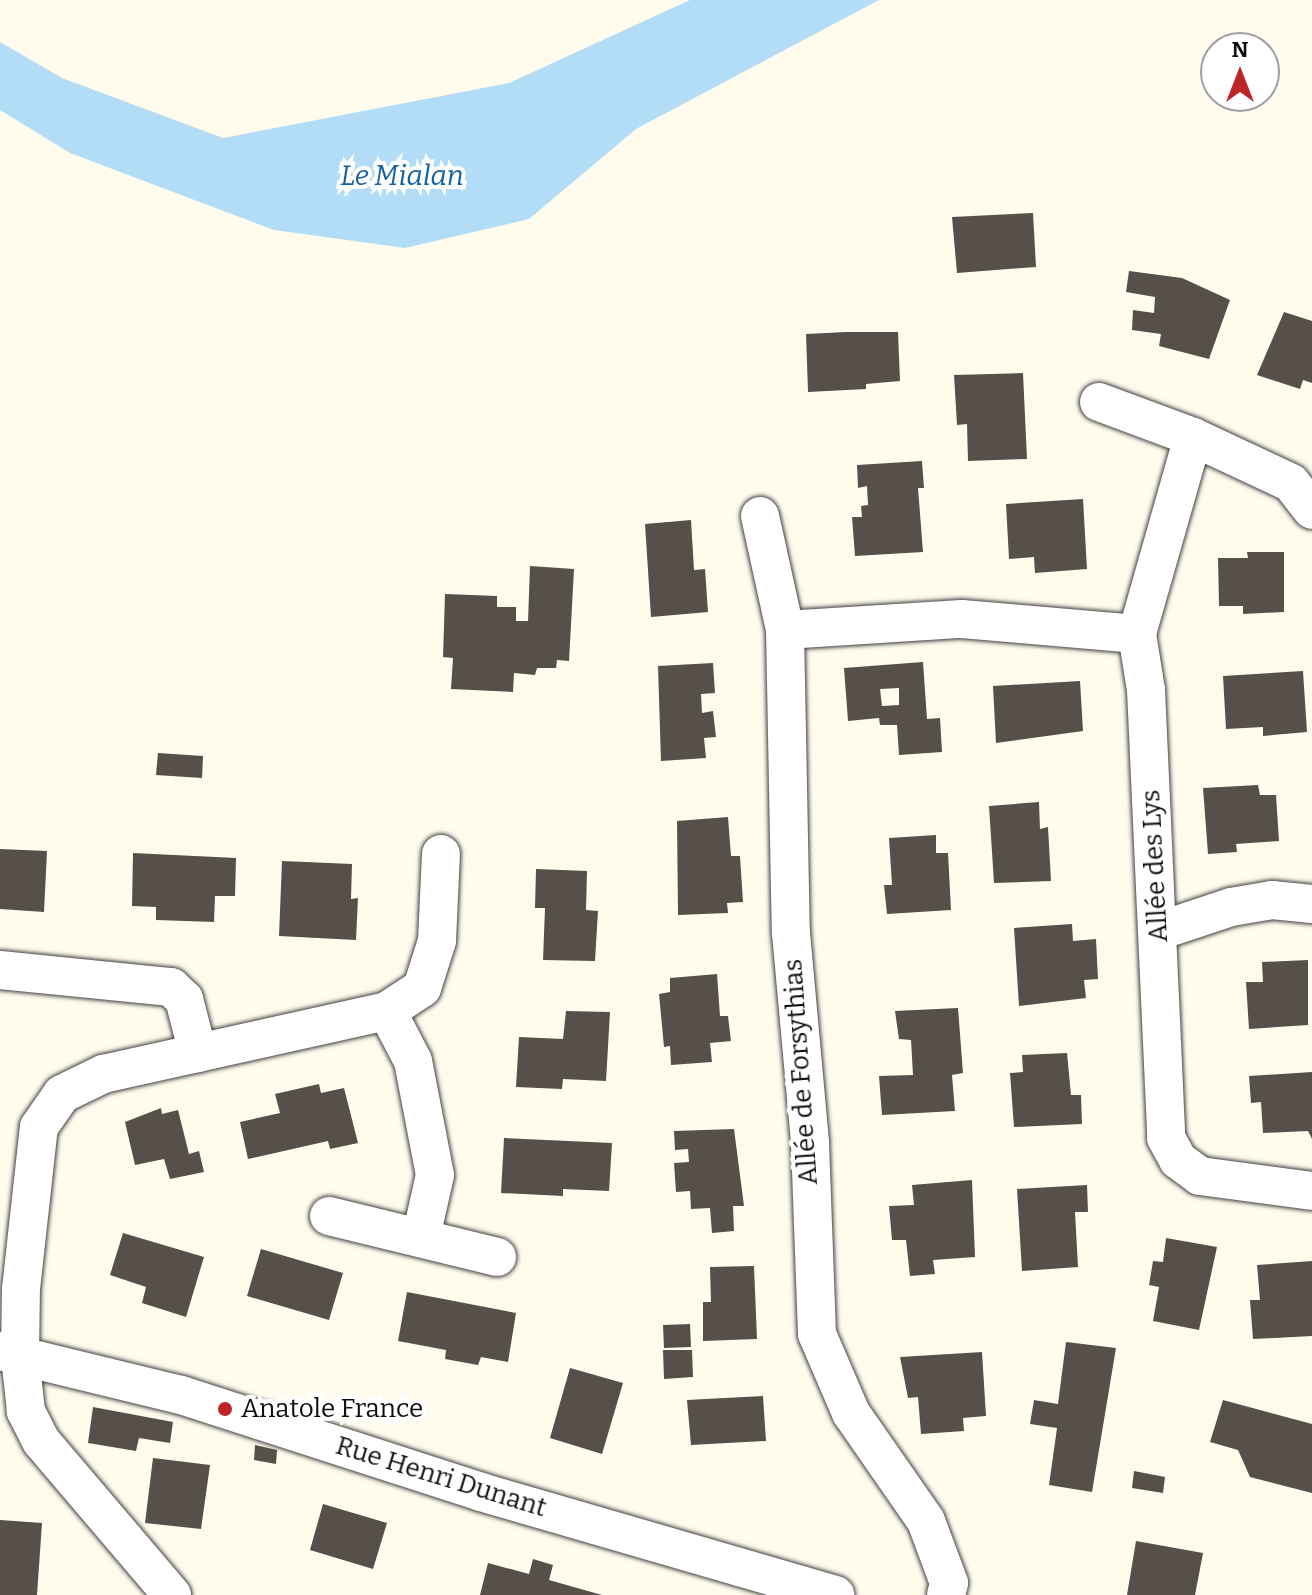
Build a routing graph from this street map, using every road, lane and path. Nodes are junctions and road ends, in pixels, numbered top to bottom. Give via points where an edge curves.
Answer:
1 (1099, 402) dead end
2 (1193, 437) junction
3 (1312, 510) edge
4 (760, 516) dead end
5 (785, 630) junction
6 (1137, 634) junction
7 (441, 854) dead end
8 (1312, 904) edge
9 (1159, 931) junction
10 (0, 970) edge
11 (387, 1011) junction
12 (198, 1053) junction
13 (1312, 1191) edge
14 (329, 1216) dead end
15 (421, 1237) junction
16 (497, 1257) dead end
17 (10, 1354) edge
18 (172, 1595) edge
19 (835, 1595) edge
20 (946, 1595) edge

1 - 2 street
2 - 3 street via 1291,483
2 - 6 street, Allée des Lys
4 - 5 street, Allée de Forsythias
5 - 6 street via 962,619
5 - 20 street, Allée de Forsythias via 791,933 810,1143 817,1334 851,1413 926,1521 949,1583
6 - 9 street, Allée des Lys via 1146,690
7 - 11 street via 437,941 422,988
8 - 9 street via 1272,900 1231,907
9 - 13 street, Allée des Lys via 1166,1138 1178,1160 1200,1176
10 - 12 street via 171,987 184,999
11 - 12 street
11 - 15 street via 413,1061 435,1175
12 - 17 street via 103,1074 62,1094 39,1127
14 - 15 street
15 - 16 street
17 - 18 street via 26,1411 41,1441
17 - 19 street, Rue Henri Dunant via 181,1395 481,1492

